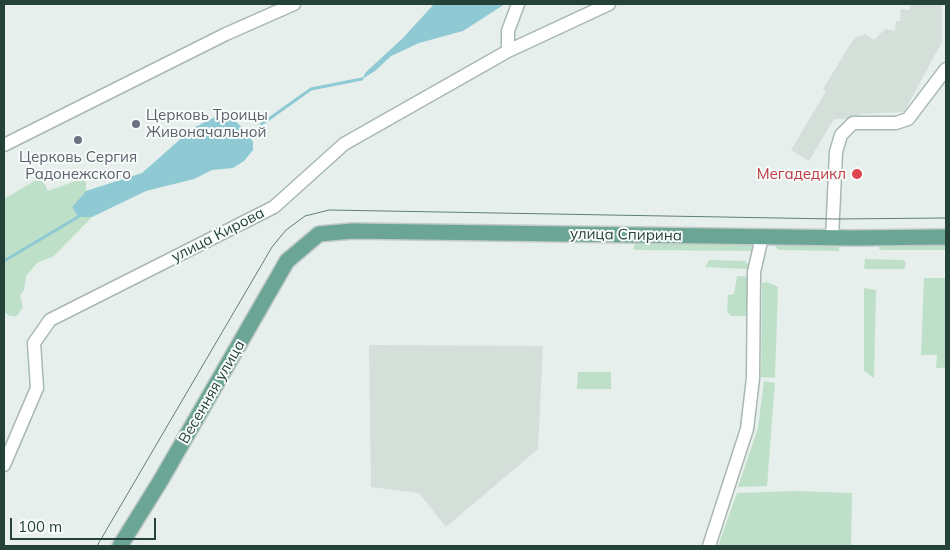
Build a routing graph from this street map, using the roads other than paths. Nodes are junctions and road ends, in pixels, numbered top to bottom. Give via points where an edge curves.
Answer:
1 (294, 4) edge
2 (518, 4) edge
3 (609, 4) edge
4 (508, 51) junction
5 (946, 69) edge
6 (4, 145) edge
7 (762, 237) junction
8 (946, 237) edge
9 (832, 238) junction
10 (308, 242) joint
11 (4, 465) edge
12 (120, 546) edge
13 (709, 546) edge

1 - 6 street via 226,34
2 - 4 street via 508,31
3 - 4 street, улица Кирова
4 - 11 street, улица Кирова via 344,144 274,207 50,320 34,343 38,388
5 - 9 street via 908,119 854,123 841,135 836,152
7 - 9 main road, улица Спирина
7 - 10 main road, улица Спирина via 352,231 319,234
7 - 13 street via 754,272 753,378 747,429
8 - 9 main road, улица Спирина
10 - 12 main road, Весенняя улица via 287,262 274,283

